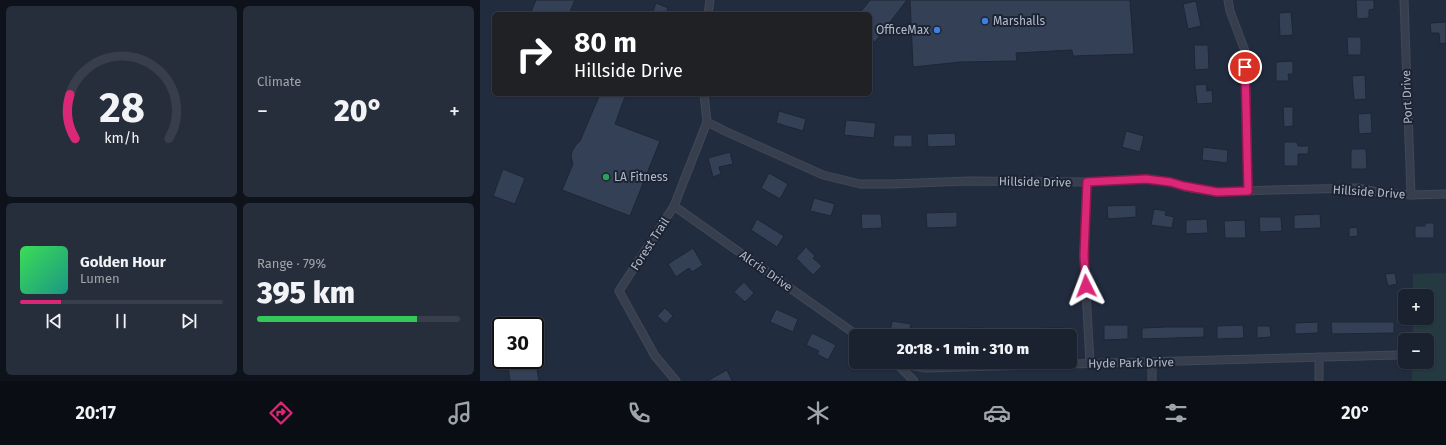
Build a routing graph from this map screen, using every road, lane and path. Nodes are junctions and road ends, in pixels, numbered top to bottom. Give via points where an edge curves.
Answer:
1 (710, 0) edge
2 (1228, 0) edge
3 (1404, 0) edge
4 (708, 12) edge
5 (704, 96) edge
6 (707, 122) junction
7 (1087, 182) junction
8 (1248, 191) junction
9 (1446, 194) edge
10 (1411, 195) junction
11 (674, 206) junction
12 (849, 330) edge
13 (1398, 355) dead end
14 (1319, 357) junction
15 (1077, 363) edge
16 (1090, 363) junction
17 (1152, 363) junction
18 (902, 369) edge
19 (676, 381) edge
20 (914, 381) edge
21 (1152, 381) edge
22 (1319, 381) edge

1 - 4 street
2 - 8 street via 1245,51
3 - 10 street, Port Drive
5 - 6 street, Forest Trail
6 - 7 street, Hillside Drive via 823,175 860,184 968,181
6 - 11 street, Forest Trail
7 - 8 street, Hillside Drive via 1146,179 1217,192
7 - 16 street via 1084,256
8 - 10 street, Hillside Drive via 1358,188
9 - 10 street, Hillside Drive
11 - 12 street, Alcris Drive
11 - 19 street, Forest Trail via 619,291 655,356
13 - 14 street, Hyde Park Drive
14 - 17 street, Hyde Park Drive
14 - 22 street
15 - 16 street, Hyde Park Drive
16 - 17 street, Hyde Park Drive
17 - 21 street
18 - 20 street

